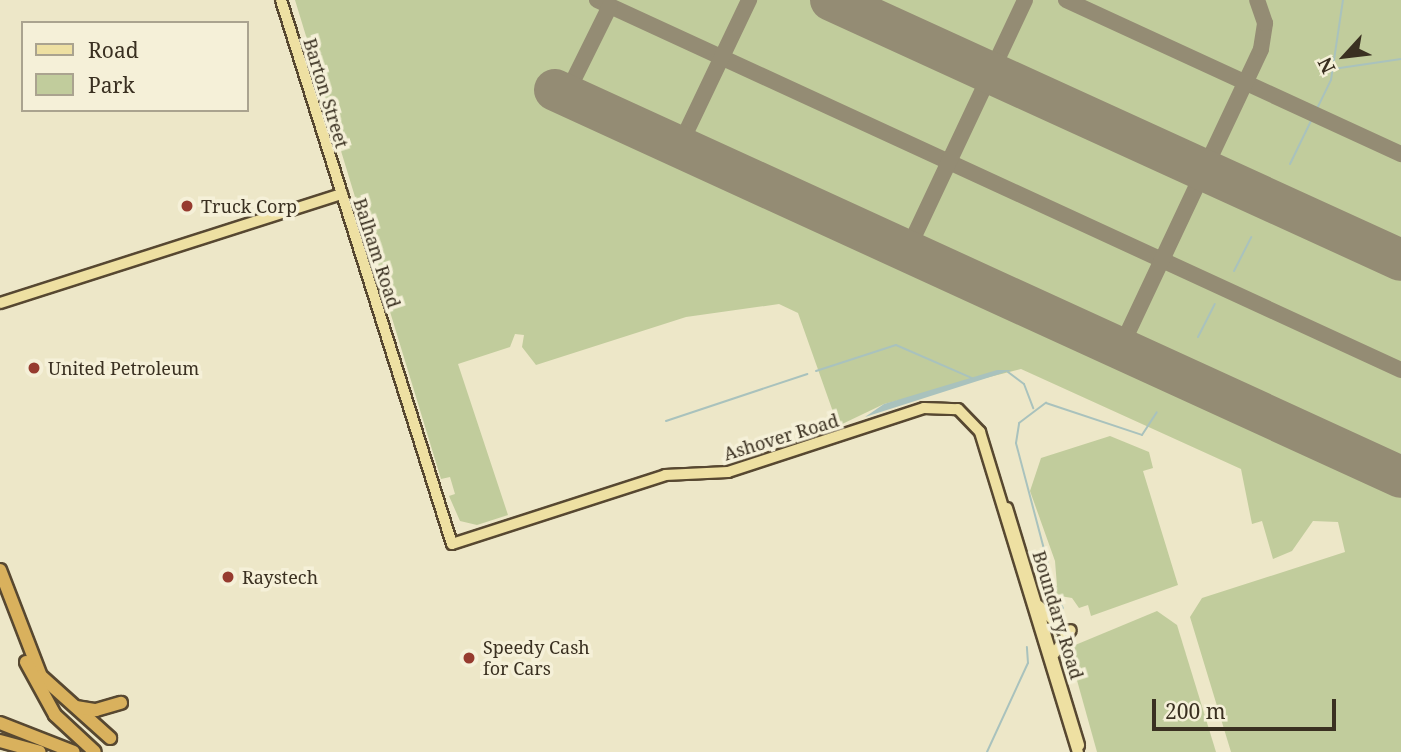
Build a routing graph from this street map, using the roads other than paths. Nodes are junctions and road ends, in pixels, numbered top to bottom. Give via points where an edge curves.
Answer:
1 (281, 0) edge
2 (342, 194) junction
3 (0, 303) edge
4 (958, 409) joint
5 (998, 489) junction
6 (446, 523) junction
7 (468, 538) junction
8 (452, 544) joint
9 (0, 572) edge
10 (1039, 606) junction
11 (1054, 654) junction
12 (69, 703) junction
13 (121, 703) dead end
14 (4, 724) edge
15 (110, 738) dead end
16 (6, 743) edge
17 (40, 752) edge
18 (74, 752) edge
19 (95, 752) edge
20 (1079, 752) edge

1 - 2 main road, Barton Street
2 - 3 main road, Balham Road
2 - 6 main road, Balham Road
4 - 5 main road, Boundary Road via 980,432
4 - 7 main road, Ashover Road via 924,408 728,472 664,475
5 - 10 main road, Boundary Road
5 - 20 main road, Boundary Road
6 - 7 main road
6 - 8 main road, Balham Road
7 - 8 main road, Ashover Road
9 - 12 highway via 33,661
9 - 19 highway via 37,687 60,721
10 - 11 main road, Boundary Road
10 - 11 main road via 1068,631
11 - 20 main road, Boundary Road
12 - 13 highway via 92,711
12 - 15 highway
14 - 18 highway
16 - 17 highway

